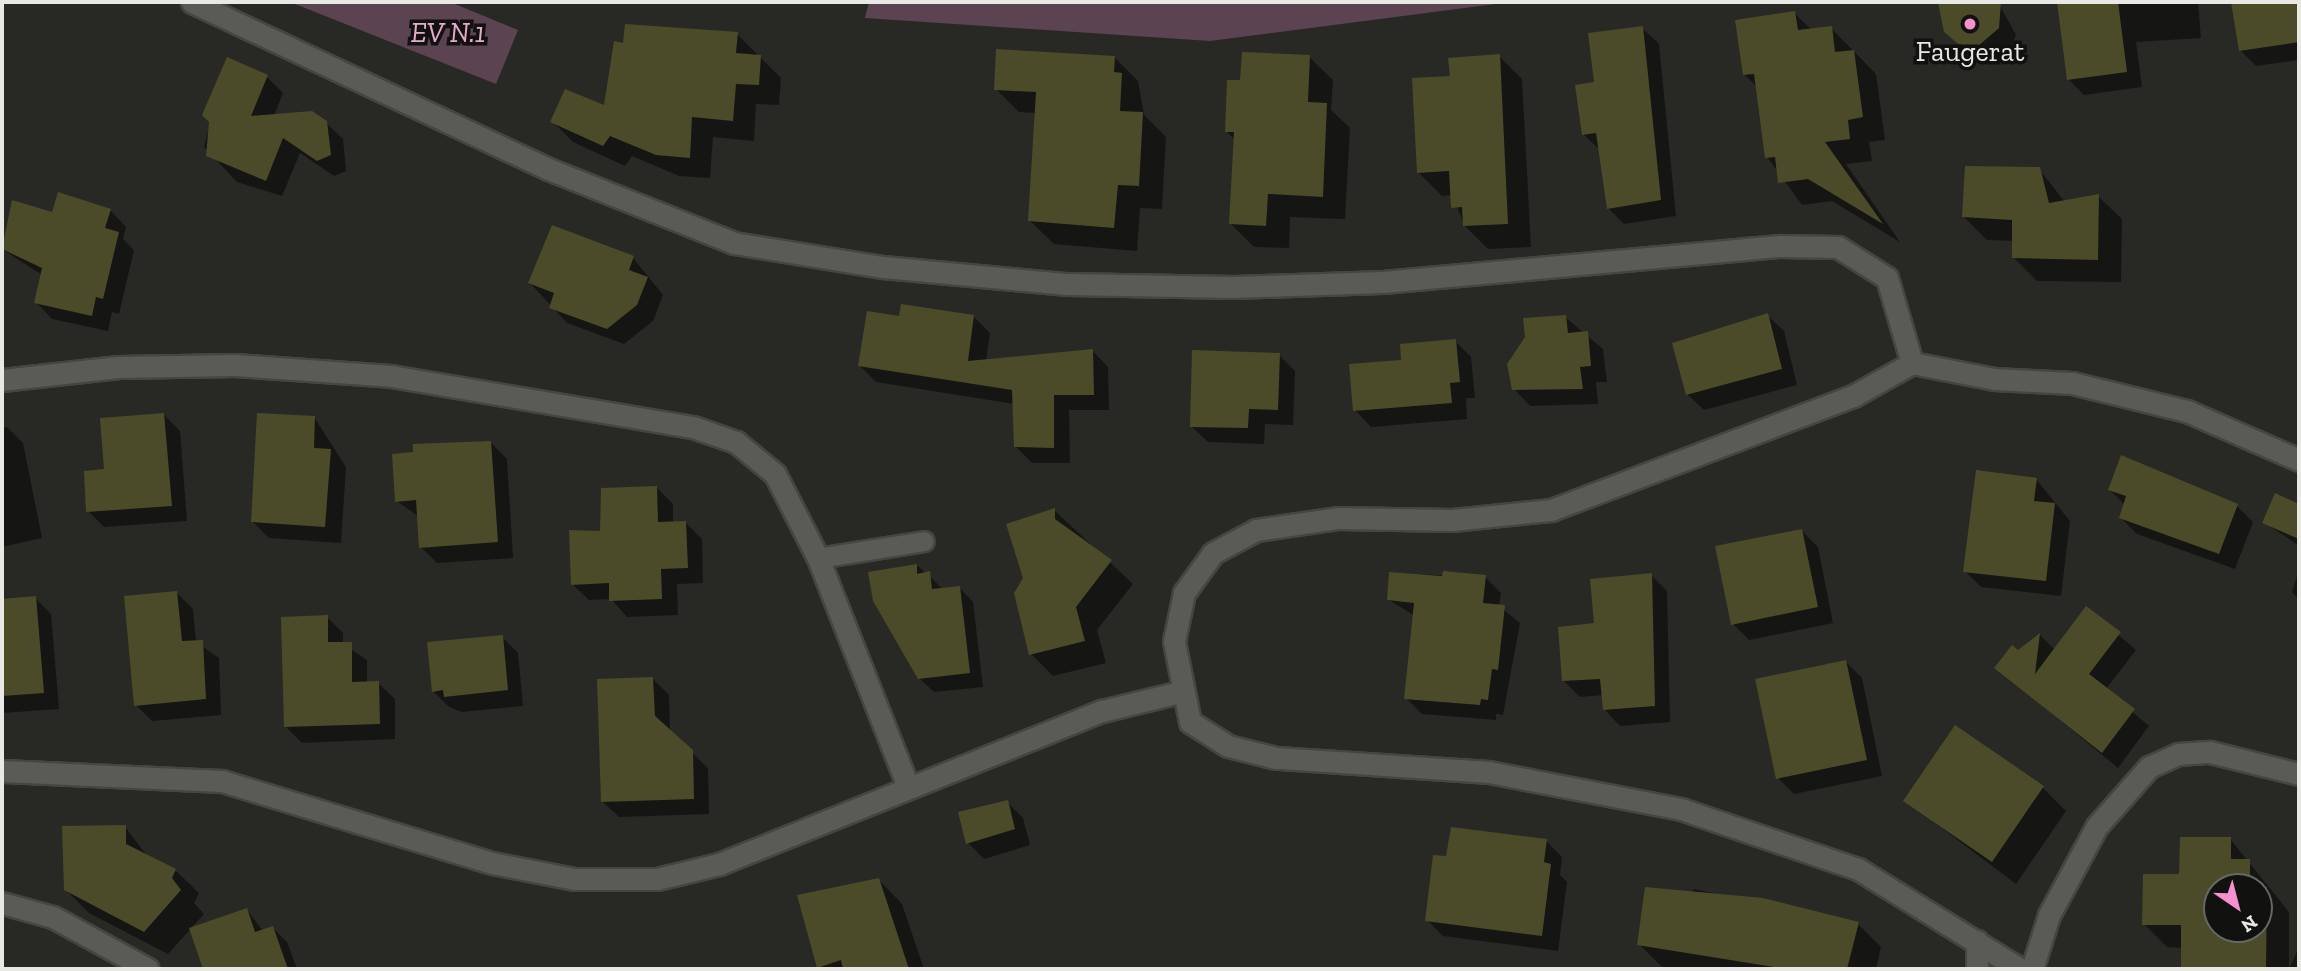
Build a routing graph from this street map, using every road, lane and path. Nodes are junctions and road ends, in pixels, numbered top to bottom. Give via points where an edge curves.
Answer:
1 (192, 2) edge
2 (1912, 363) junction
3 (2, 380) edge
4 (2299, 460) edge
5 (924, 541) dead end
6 (818, 558) junction
7 (1184, 691) junction
8 (2, 771) edge
9 (2299, 774) edge
10 (908, 787) junction
11 (2, 904) edge
12 (1977, 941) junction
13 (148, 969) edge
14 (1978, 969) edge
15 (2020, 969) edge
16 (2032, 969) edge

1 - 2 street via 548,169 734,243 883,267 1067,284 1234,287 1383,282 1780,246 1838,247 1887,278
2 - 4 street via 1994,379 2072,383 2187,411
2 - 7 street via 1853,396 1551,510 1452,520 1337,518 1271,526 1241,537 1213,554 1184,593 1174,641
3 - 6 street via 118,367 235,365 391,376 706,430 736,442 775,474
5 - 6 lane
6 - 10 street
7 - 10 street via 1102,711
7 - 12 street via 1190,722 1228,746 1276,758 1489,772 1665,805 1858,869
8 - 10 street via 239,783 492,863 573,879 657,879 704,870
9 - 16 street via 2210,752 2178,754 2149,767 2097,825 2049,915
11 - 13 street via 53,917
12 - 14 street
12 - 15 street

